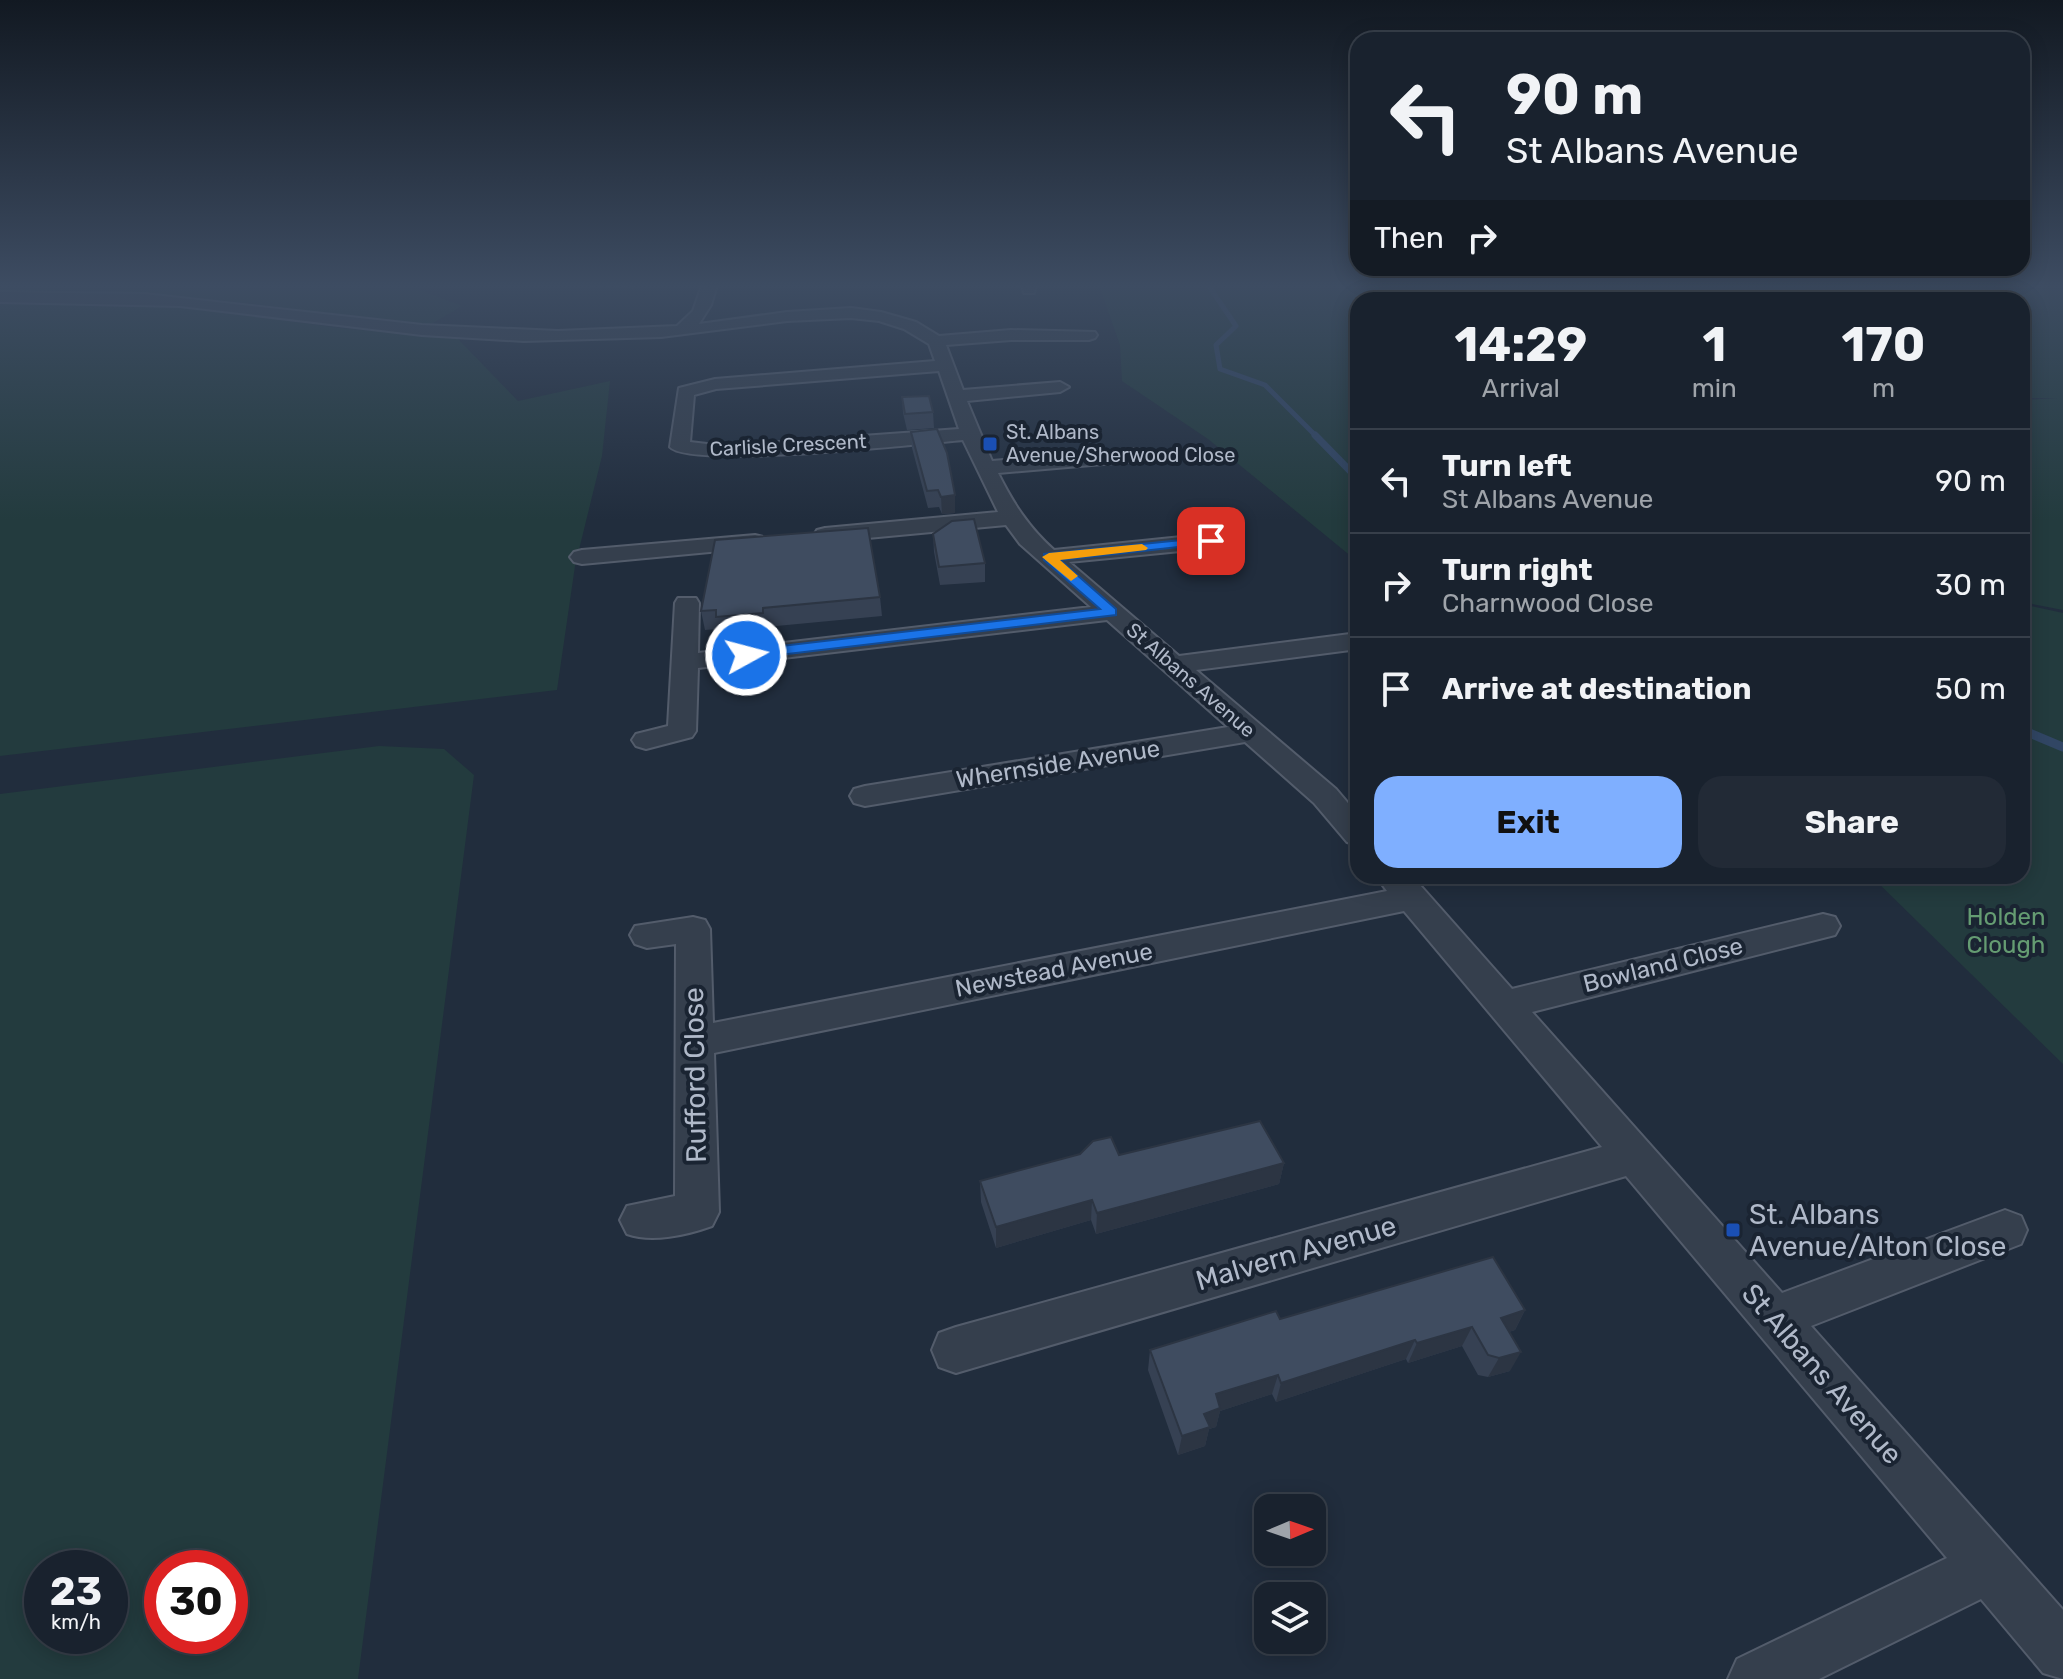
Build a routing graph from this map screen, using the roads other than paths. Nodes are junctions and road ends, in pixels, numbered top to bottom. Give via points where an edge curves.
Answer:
1 (945, 365) joint
2 (1060, 387) dead end
3 (957, 396) junction
4 (971, 434) junction
5 (1138, 455) dead end
6 (985, 468) junction
7 (1010, 518) junction
8 (1211, 541) dead end
9 (582, 557) dead end
10 (1049, 557) junction
11 (687, 603) dead end
12 (1111, 612) junction
13 (1350, 642) edge
14 (685, 662) junction
15 (1173, 665) junction
16 (1251, 732) junction
17 (646, 740) dead end
18 (1350, 792) edge
19 (865, 796) dead end
20 (1325, 796) junction
21 (1350, 826) edge
22 (1403, 887) edge
23 (1823, 926) dead end
24 (647, 935) dead end
25 (1504, 1005) junction
26 (695, 1042) junction
27 (1635, 1156) junction
28 (642, 1220) dead end
29 (2005, 1230) dead end
30 (1775, 1318) junction
31 (956, 1350) dead end
32 (1988, 1567) junction
33 (2063, 1653) edge
34 (1757, 1679) edge

1 - 3 street, St Albans Avenue
1 - 4 street, Carlisle Crescent via 715,384 685,392 680,447 724,452
2 - 3 street
3 - 4 street, St Albans Avenue
4 - 6 street, St Albans Avenue
5 - 6 street
6 - 7 street, St Albans Avenue
7 - 9 street
7 - 10 street, St Albans Avenue
8 - 10 street
10 - 12 street, St Albans Avenue
11 - 14 street
12 - 14 street
12 - 15 street, St Albans Avenue
13 - 15 street
14 - 17 street via 682,731
15 - 16 street, St Albans Avenue
16 - 19 street, Whernside Avenue
16 - 20 street, St Albans Avenue
18 - 20 street
20 - 21 street, St Albans Avenue
22 - 25 street, St Albans Avenue
22 - 26 street, Newstead Avenue
23 - 25 street, Bowland Close
24 - 26 street, Rufford Close via 693,929
25 - 27 street, St Albans Avenue
26 - 28 street, Rufford Close via 697,1212
27 - 30 street, St Albans Avenue
27 - 31 street, Malvern Avenue
29 - 30 street
30 - 32 street, St Albans Avenue
32 - 33 street, St Albans Avenue
32 - 34 street

